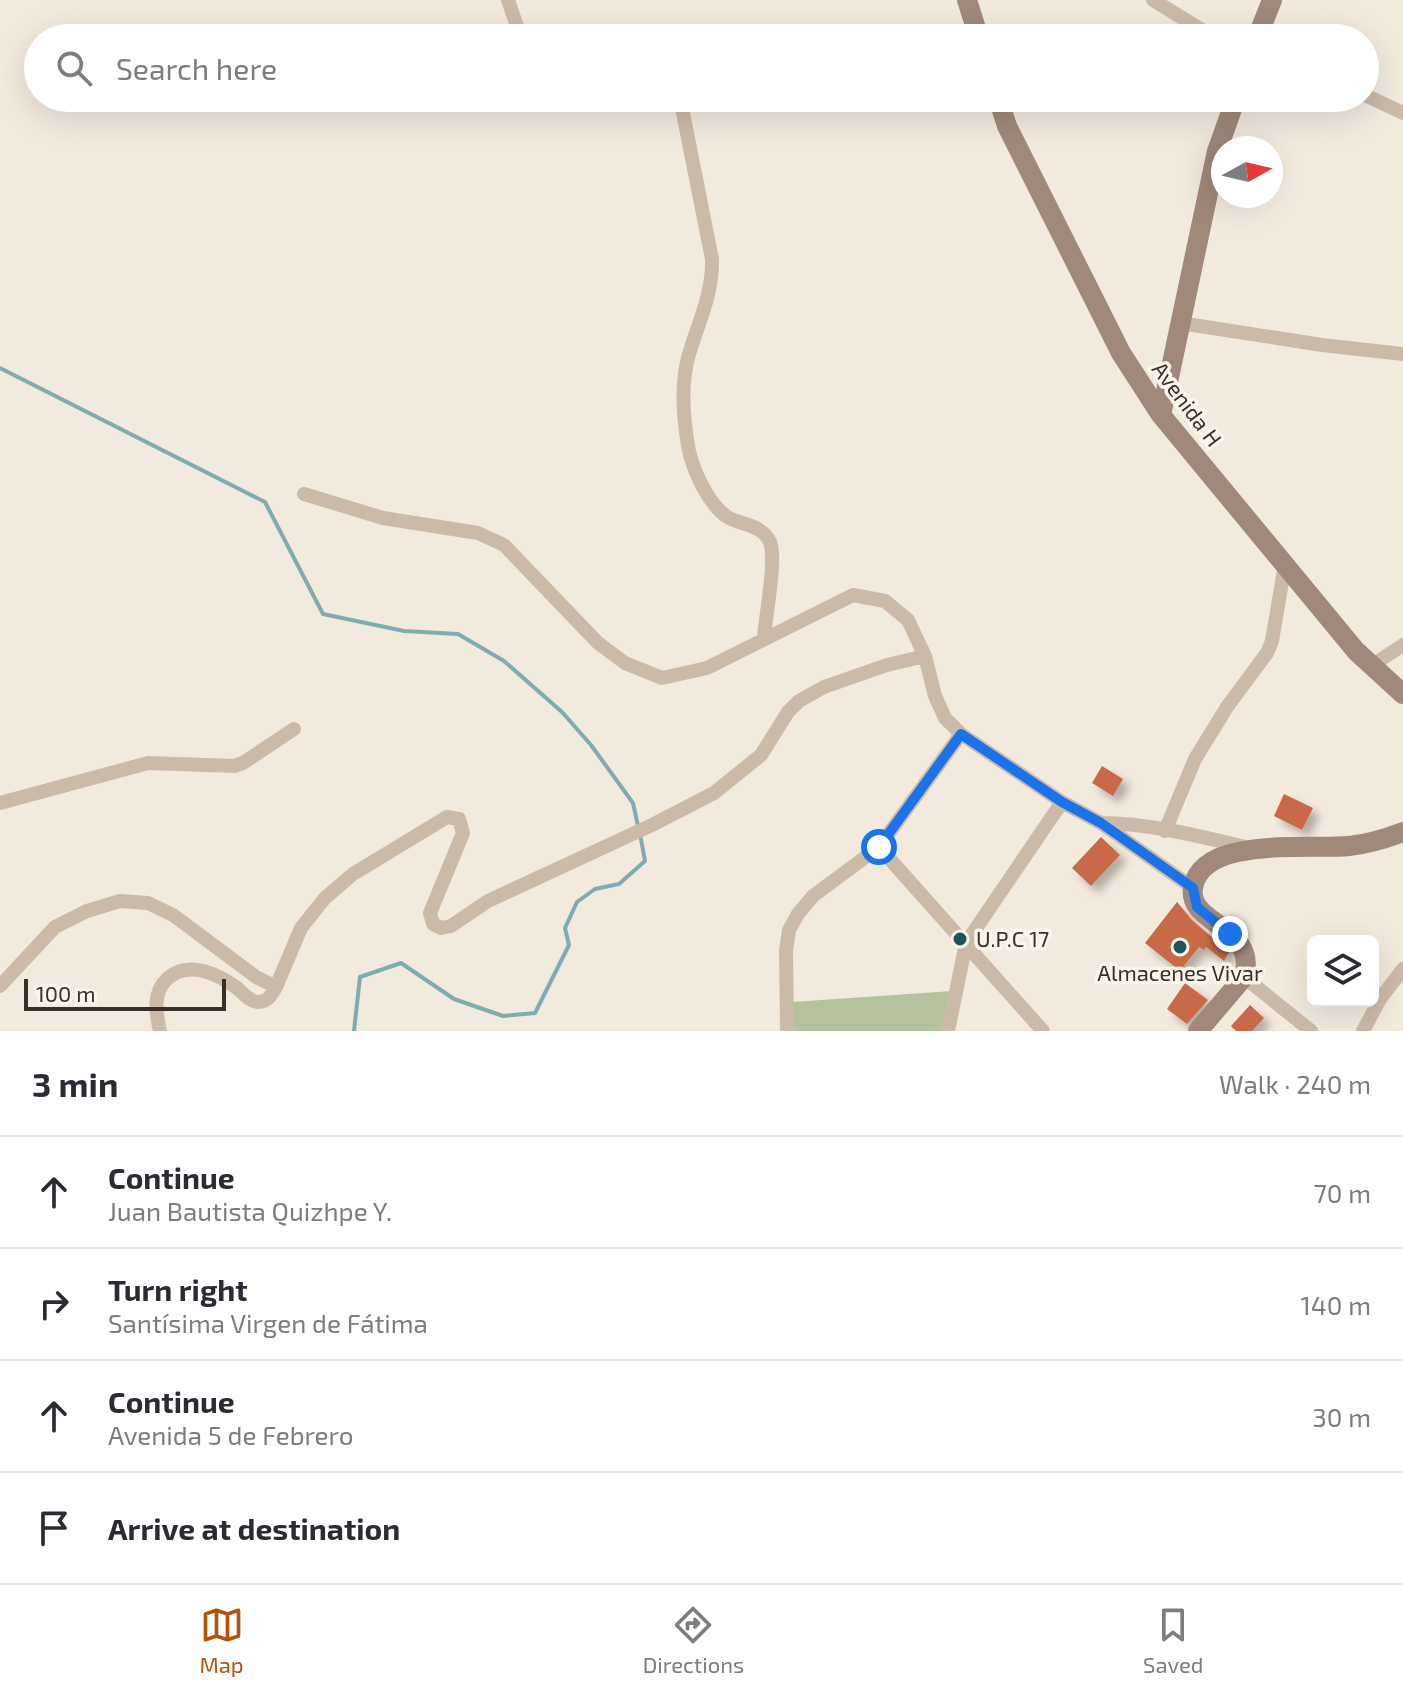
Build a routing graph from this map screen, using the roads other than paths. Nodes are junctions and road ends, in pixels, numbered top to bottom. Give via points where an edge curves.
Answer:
1 (508, 0) edge
2 (967, 0) edge
3 (1153, 0) edge
4 (1272, 0) edge
5 (516, 24) edge
6 (975, 24) edge
7 (1192, 24) edge
8 (1263, 24) edge
9 (1379, 102) edge
10 (683, 112) edge
11 (1002, 112) edge
12 (1231, 112) edge
13 (1403, 113) edge
14 (1180, 323) junction
15 (1403, 354) edge
16 (1161, 415) junction
17 (304, 494) dead end
18 (1285, 564) junction
19 (764, 639) junction
20 (1403, 645) edge
21 (925, 656) junction
22 (1371, 666) junction
23 (1403, 694) edge
24 (294, 729) dead end
25 (961, 734) junction
26 (1062, 802) junction
27 (0, 803) edge
28 (1101, 823) junction
29 (1165, 831) junction
30 (1403, 832) edge
31 (879, 847) junction
32 (1254, 849) junction
33 (1193, 888) junction
34 (966, 943) junction
35 (1403, 969) edge
36 (1244, 977) junction
37 (0, 986) edge
38 (276, 987) junction
39 (160, 1031) edge
40 (787, 1031) edge
41 (948, 1031) edge
42 (1043, 1031) edge
43 (1198, 1031) edge
44 (1311, 1031) edge
45 (1363, 1031) edge

1 - 5 street
2 - 6 street
3 - 7 street
4 - 8 street
9 - 13 street
10 - 19 street via 713,279 688,356 683,409 690,454 715,505 727,517 756,527 770,541
11 - 16 street, Avenida H via 1086,287
12 - 14 street via 1217,151
14 - 15 street
14 - 16 street
16 - 18 street, Avenida H
17 - 19 street via 383,518 478,533 504,545 598,643 625,663 662,678 707,668
18 - 22 street, Avenida H
18 - 29 street via 1267,653 1195,759
19 - 21 street via 853,595 885,601 908,620
20 - 22 street
21 - 25 street via 945,718
21 - 38 street via 887,665 799,701 761,755 714,793 441,928 433,924 430,913 463,833 459,819 447,817 353,874 325,898 301,928
22 - 23 street, Avenida H
24 - 27 street via 234,766 148,763
25 - 26 street
25 - 31 street
26 - 28 street
26 - 34 street
28 - 29 street
28 - 33 street
29 - 32 street
30 - 32 street via 1351,846
31 - 34 street
31 - 40 street via 813,896 789,930
32 - 33 street via 1216,859 1202,869
33 - 36 street via 1197,907 1241,945 1246,955
34 - 41 street
34 - 42 street
35 - 45 street
36 - 43 street
36 - 44 street
37 - 38 street via 55,927 120,901 148,903 173,915
38 - 39 street via 269,999 252,1001 208,972 174,973 158,991

